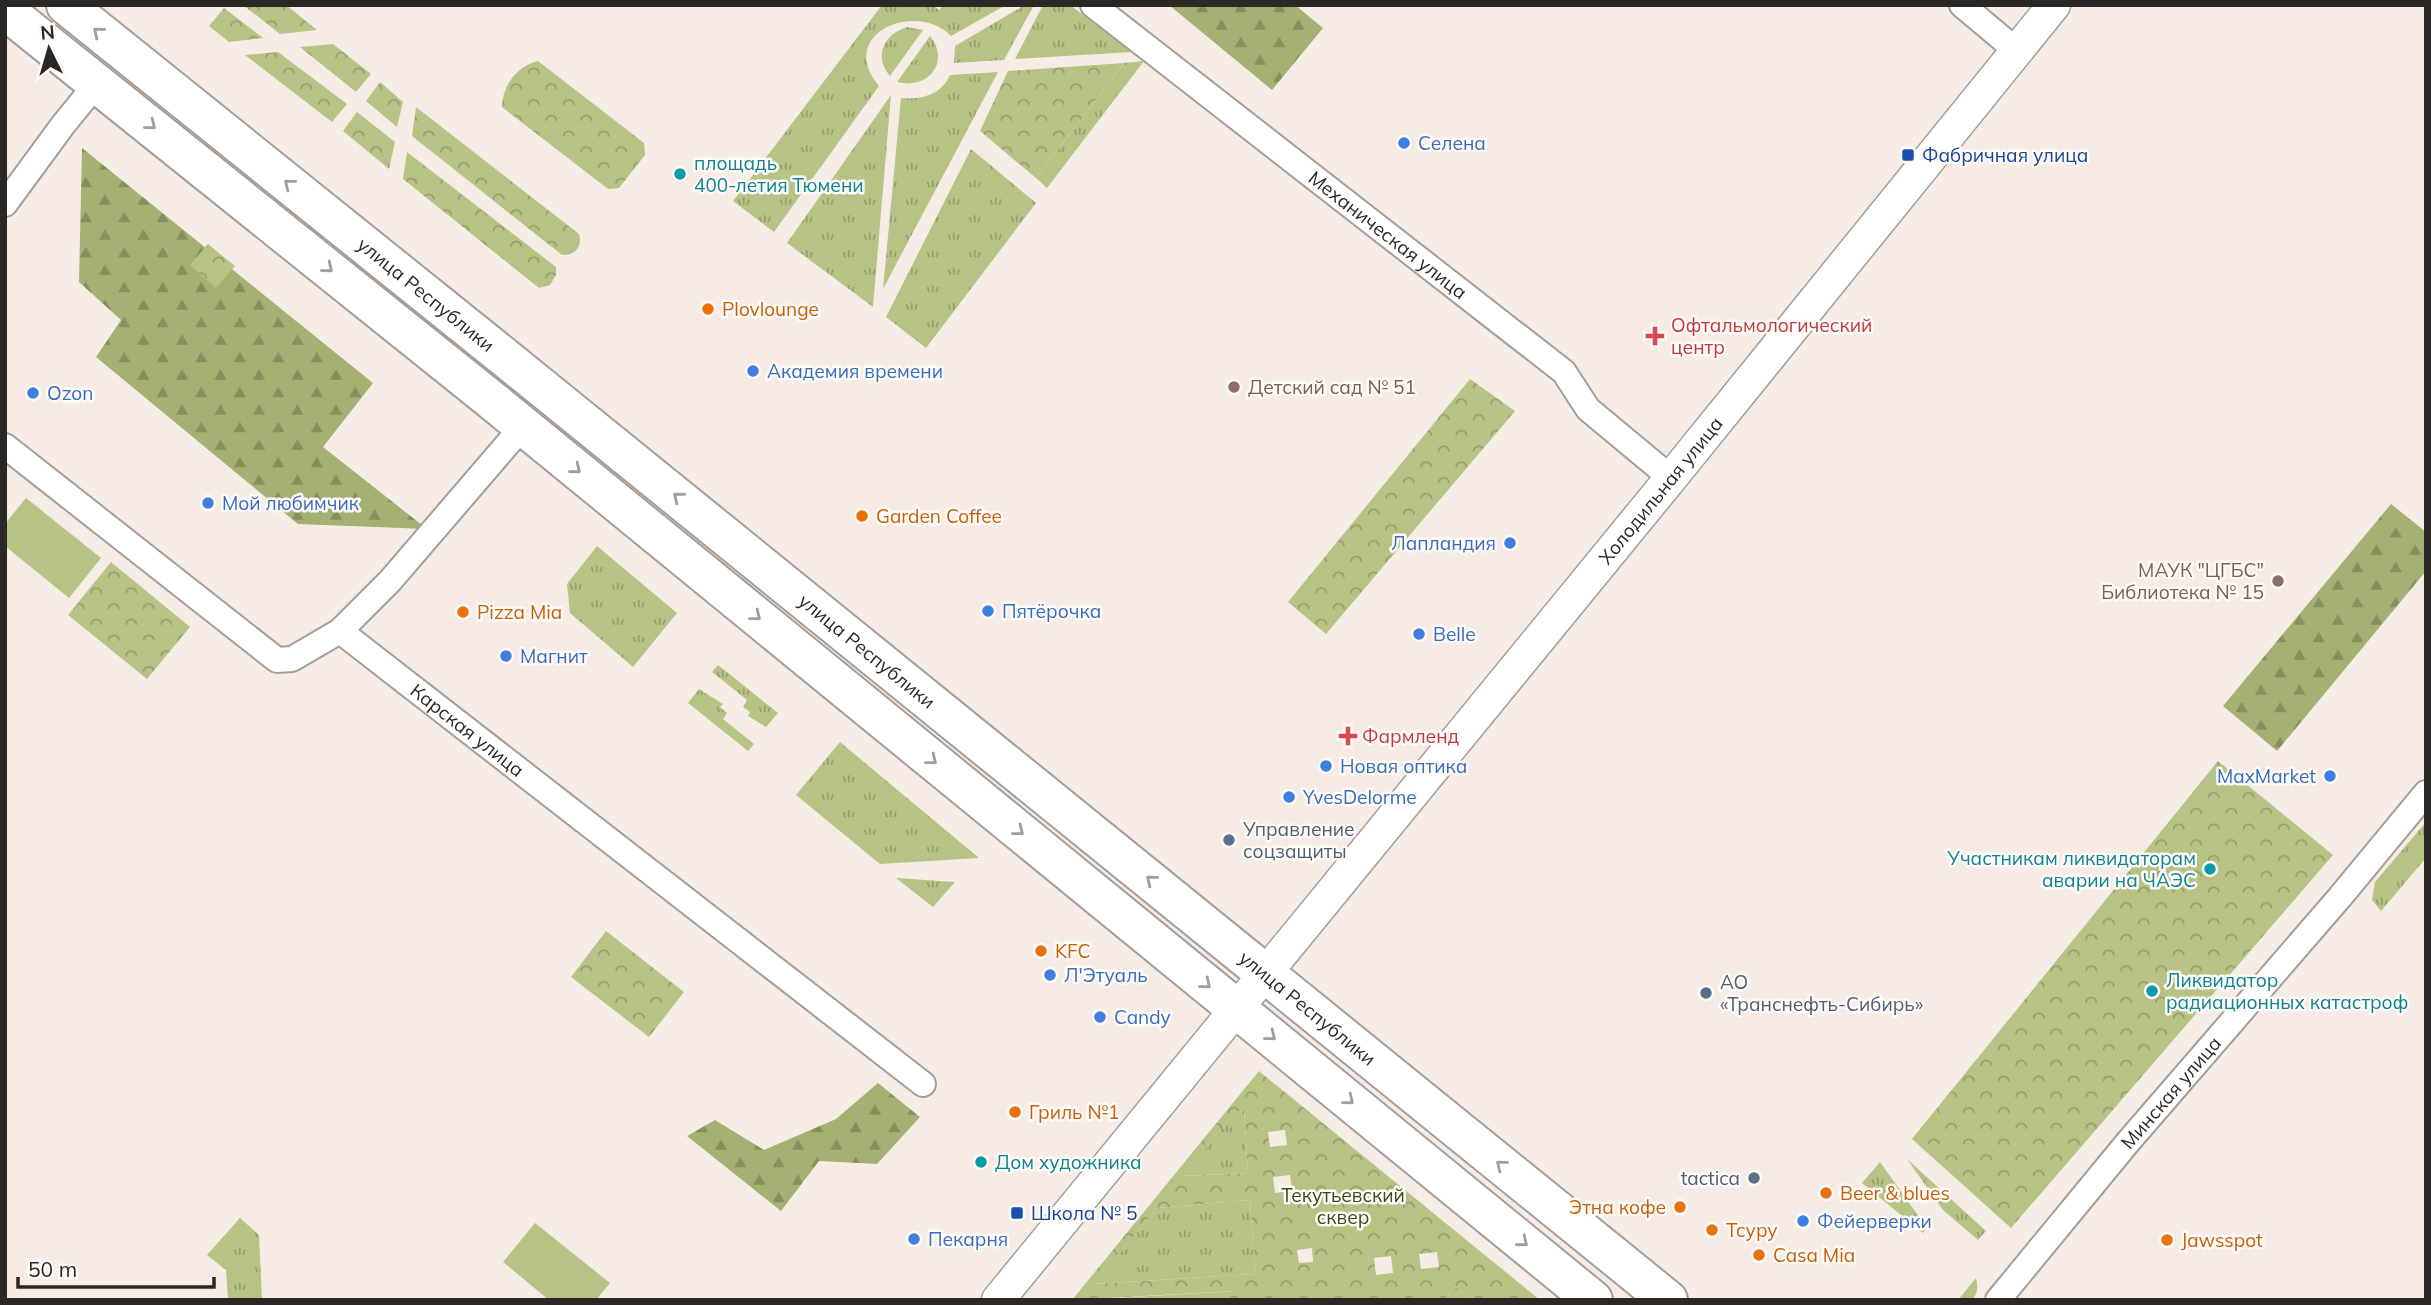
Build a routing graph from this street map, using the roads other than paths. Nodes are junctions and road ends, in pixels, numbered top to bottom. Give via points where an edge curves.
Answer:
1 (65, 5) edge
2 (1093, 5) edge
3 (1962, 5) edge
4 (2054, 5) edge
5 (5, 10) edge
6 (2017, 51) junction
7 (98, 82) junction
8 (5, 204) edge
9 (523, 426) junction
10 (5, 446) edge
11 (1671, 478) junction
12 (340, 631) junction
13 (2426, 793) edge
14 (1265, 974) junction
15 (1237, 1009) junction
16 (923, 1084) dead end
17 (998, 1300) edge
18 (1593, 1300) edge
19 (1668, 1300) edge
20 (1998, 1300) edge

14 -> 1 main road, улица Республики
2 - 11 street, Механическая улица via 1564,372 1588,409
3 - 6 street
4 - 6 street, Холодильная улица
5 - 7 main road
6 - 11 street, Холодильная улица
7 - 8 street
7 -> 9 main road
9 - 12 street via 390,581
9 -> 15 main road
10 - 12 street via 277,660 292,659
11 - 14 street, Холодильная улица
12 - 16 street, Карская улица
13 - 20 street, Минская улица
14 - 15 street, Холодильная улица
19 -> 14 main road, улица Республики
15 - 17 street
15 -> 18 main road

